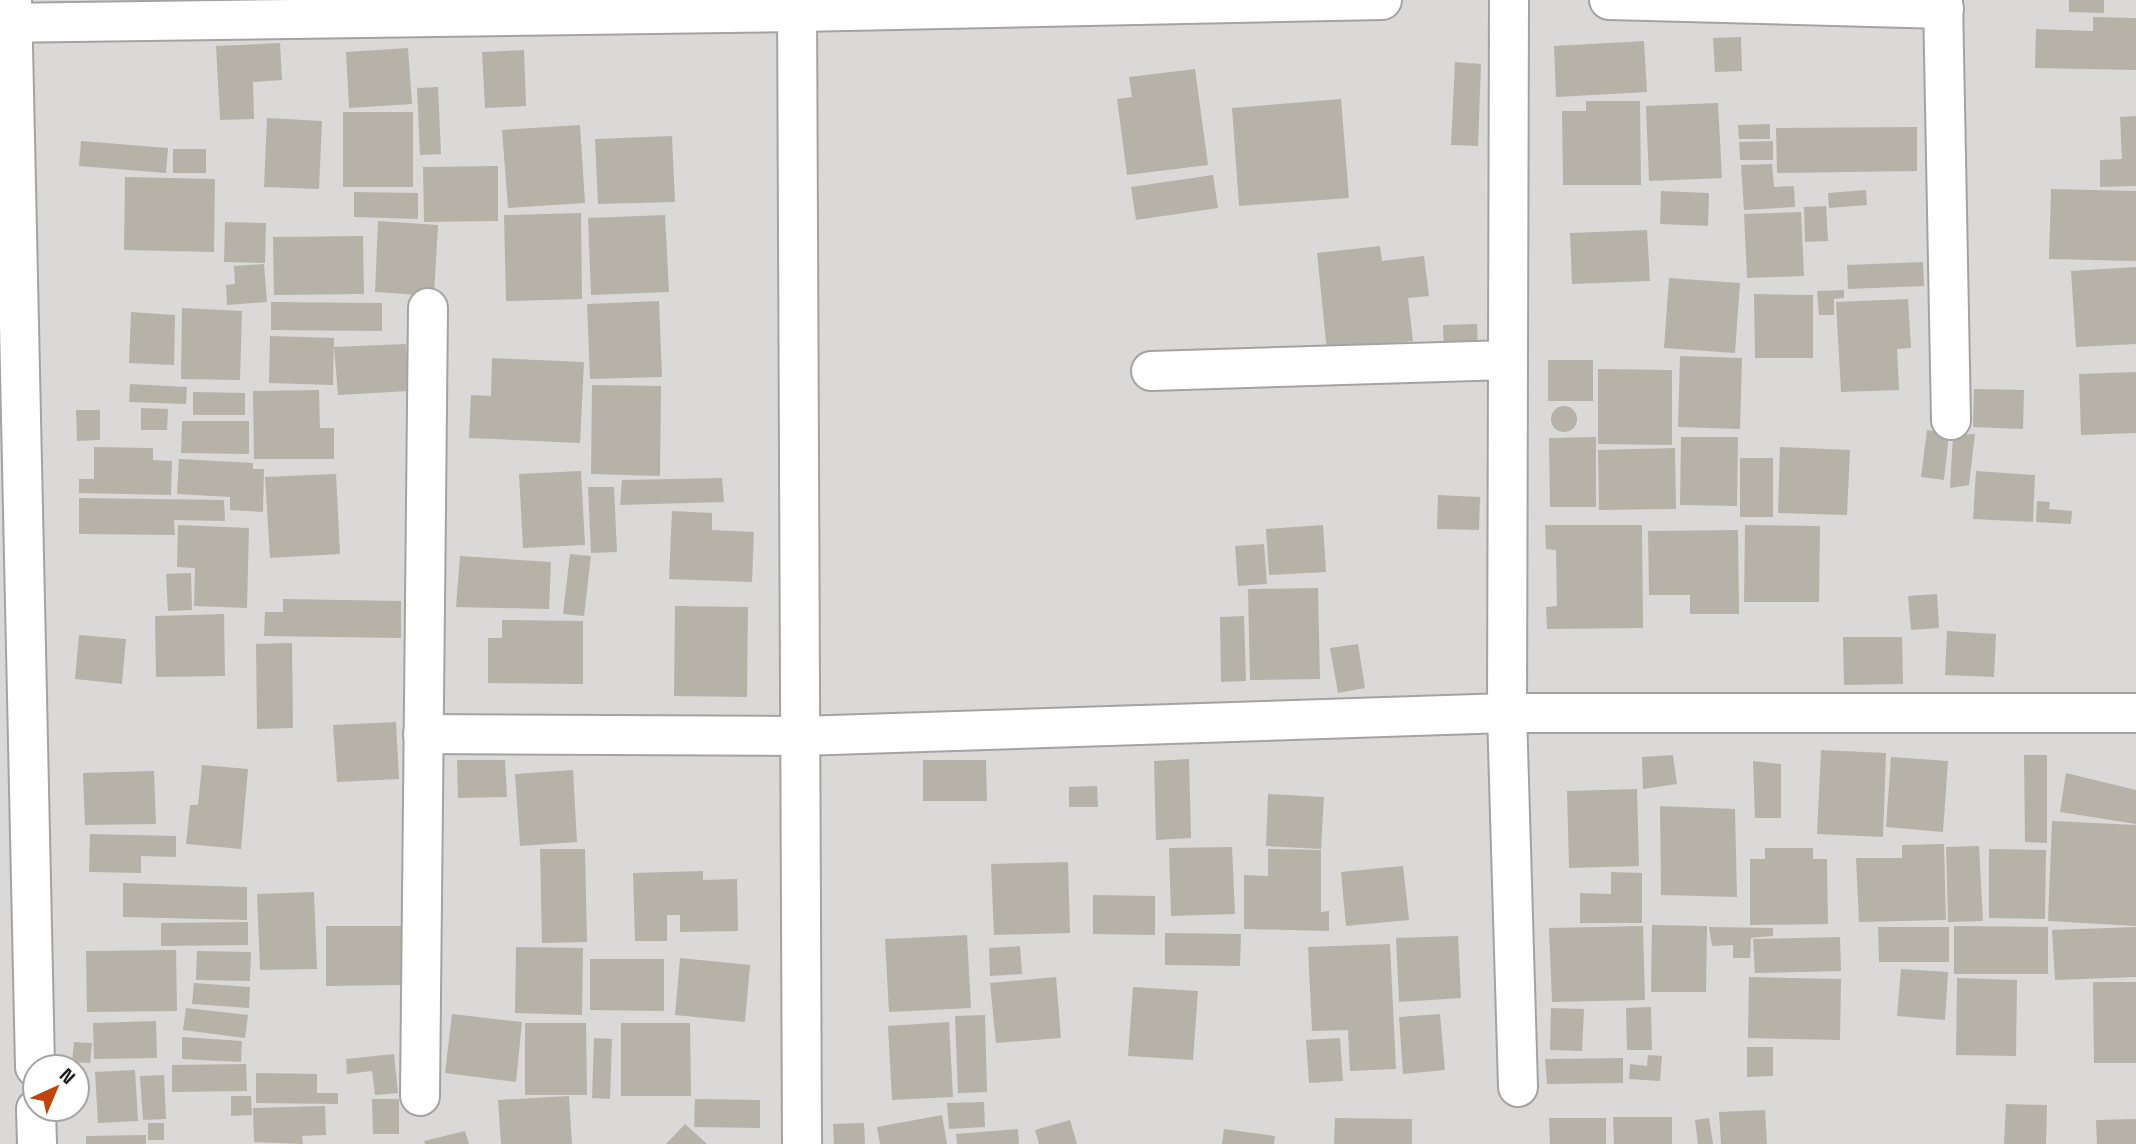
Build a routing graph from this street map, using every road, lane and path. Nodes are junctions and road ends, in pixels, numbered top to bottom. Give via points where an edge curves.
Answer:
1 (1382, 0) edge
2 (1509, 0) edge
3 (1609, 0) edge
4 (1943, 4) edge
5 (797, 6) edge
6 (8, 16) edge
7 (428, 308) dead end
8 (1508, 360) junction
9 (1151, 372) dead end
10 (1951, 420) dead end
11 (1507, 713) junction
12 (2136, 713) edge
13 (423, 734) junction
14 (800, 736) junction
15 (35, 1053) edge
16 (1518, 1087) dead end
17 (420, 1096) dead end
18 (36, 1123) edge
19 (37, 1144) edge
20 (802, 1144) edge

1 - 5 street
2 - 8 street
3 - 4 street
4 - 10 street
5 - 6 street
5 - 14 street
6 - 15 street
7 - 13 street
8 - 9 street
8 - 11 street
11 - 12 street
11 - 14 street
11 - 16 street
13 - 14 street
13 - 17 street
14 - 20 street
18 - 19 street

